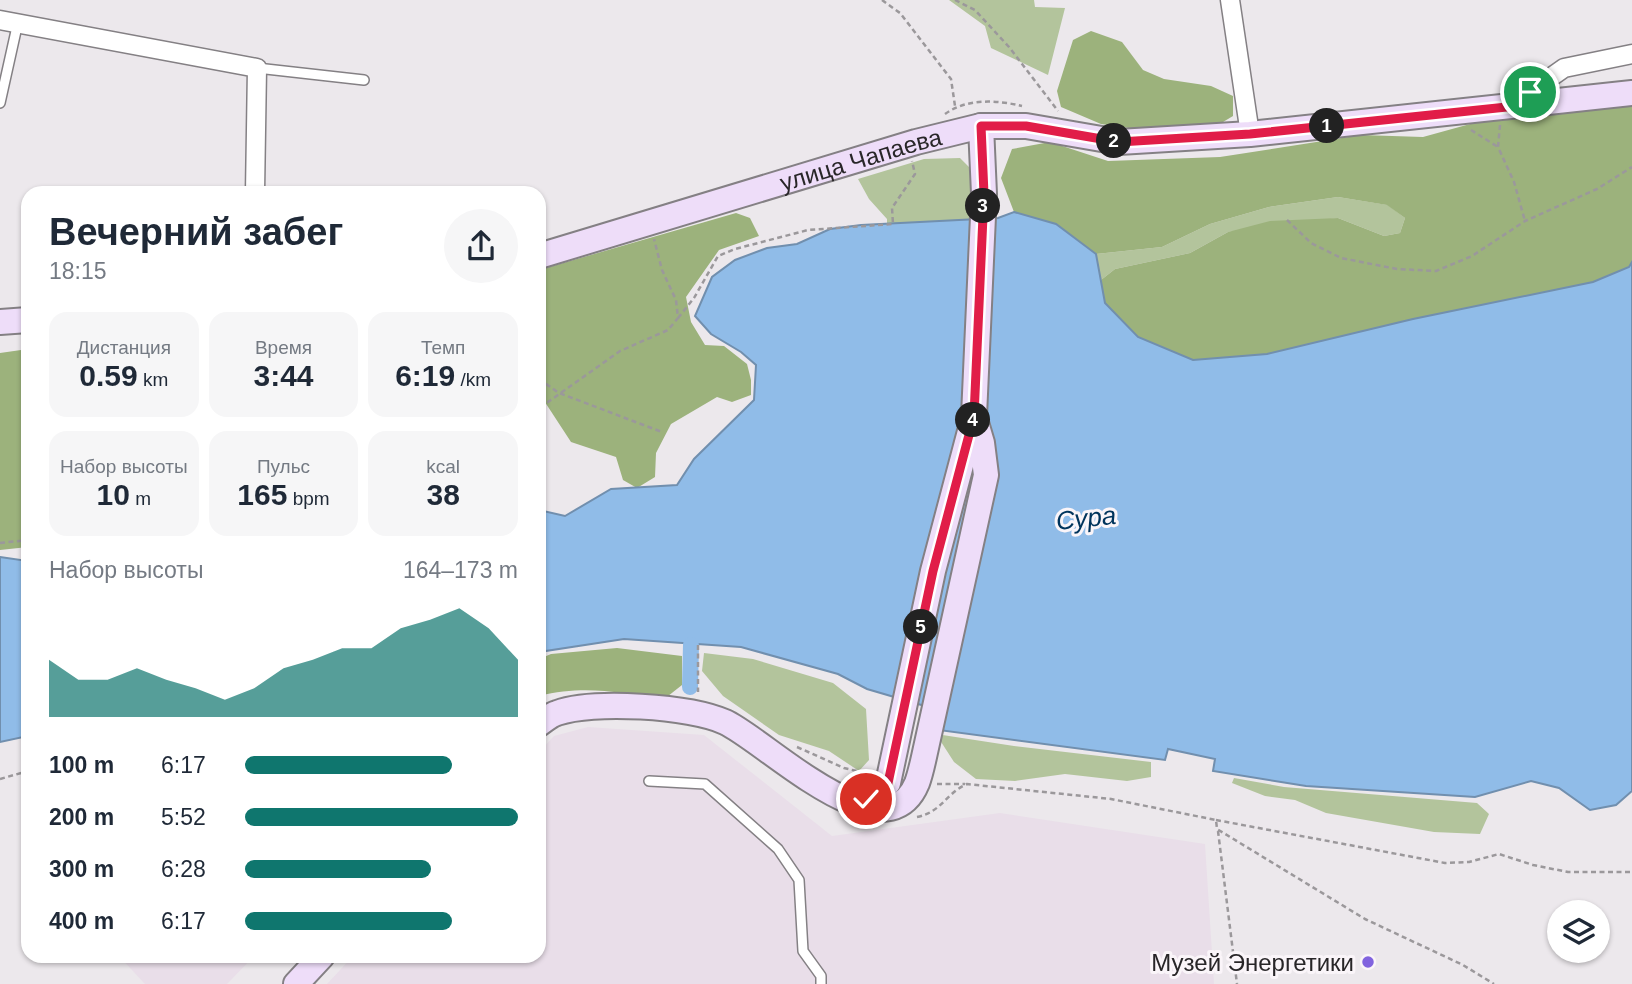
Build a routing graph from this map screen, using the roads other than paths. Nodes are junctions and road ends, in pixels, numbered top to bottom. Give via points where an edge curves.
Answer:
1 (1230, 0) edge
2 (9, 21) edge
3 (1632, 54) edge
4 (257, 68) junction
5 (364, 80) dead end
6 (1632, 93) edge
7 (0, 103) edge
8 (1526, 105) junction
9 (981, 126) junction
10 (1250, 134) junction
11 (255, 186) edge
12 (546, 254) edge
13 (21, 320) edge
14 (0, 322) edge
15 (974, 416) junction
16 (546, 719) edge
17 (649, 781) dead end
18 (843, 799) junction
19 (316, 963) edge
20 (296, 984) edge
21 (821, 984) edge

1 - 10 street
2 - 4 street
2 - 7 lane
3 - 8 street via 1564,68 1530,92
4 - 5 lane
4 - 11 street
6 - 8 main road, улица Чапаева
8 - 10 main road, улица Чапаева
9 - 10 main road, улица Чапаева via 1026,126 1119,142
9 - 12 main road, улица Чапаева
9 - 15 main road via 984,194
13 - 14 main road
15 - 18 main road via 933,571 888,783 883,791 866,799
15 - 18 main road via 986,475 917,783 894,807 867,809
16 - 18 main road via 555,713 594,707 644,707 710,717 750,736
17 - 21 lane via 705,784 778,849 799,880 803,951 821,976
19 - 20 main road

